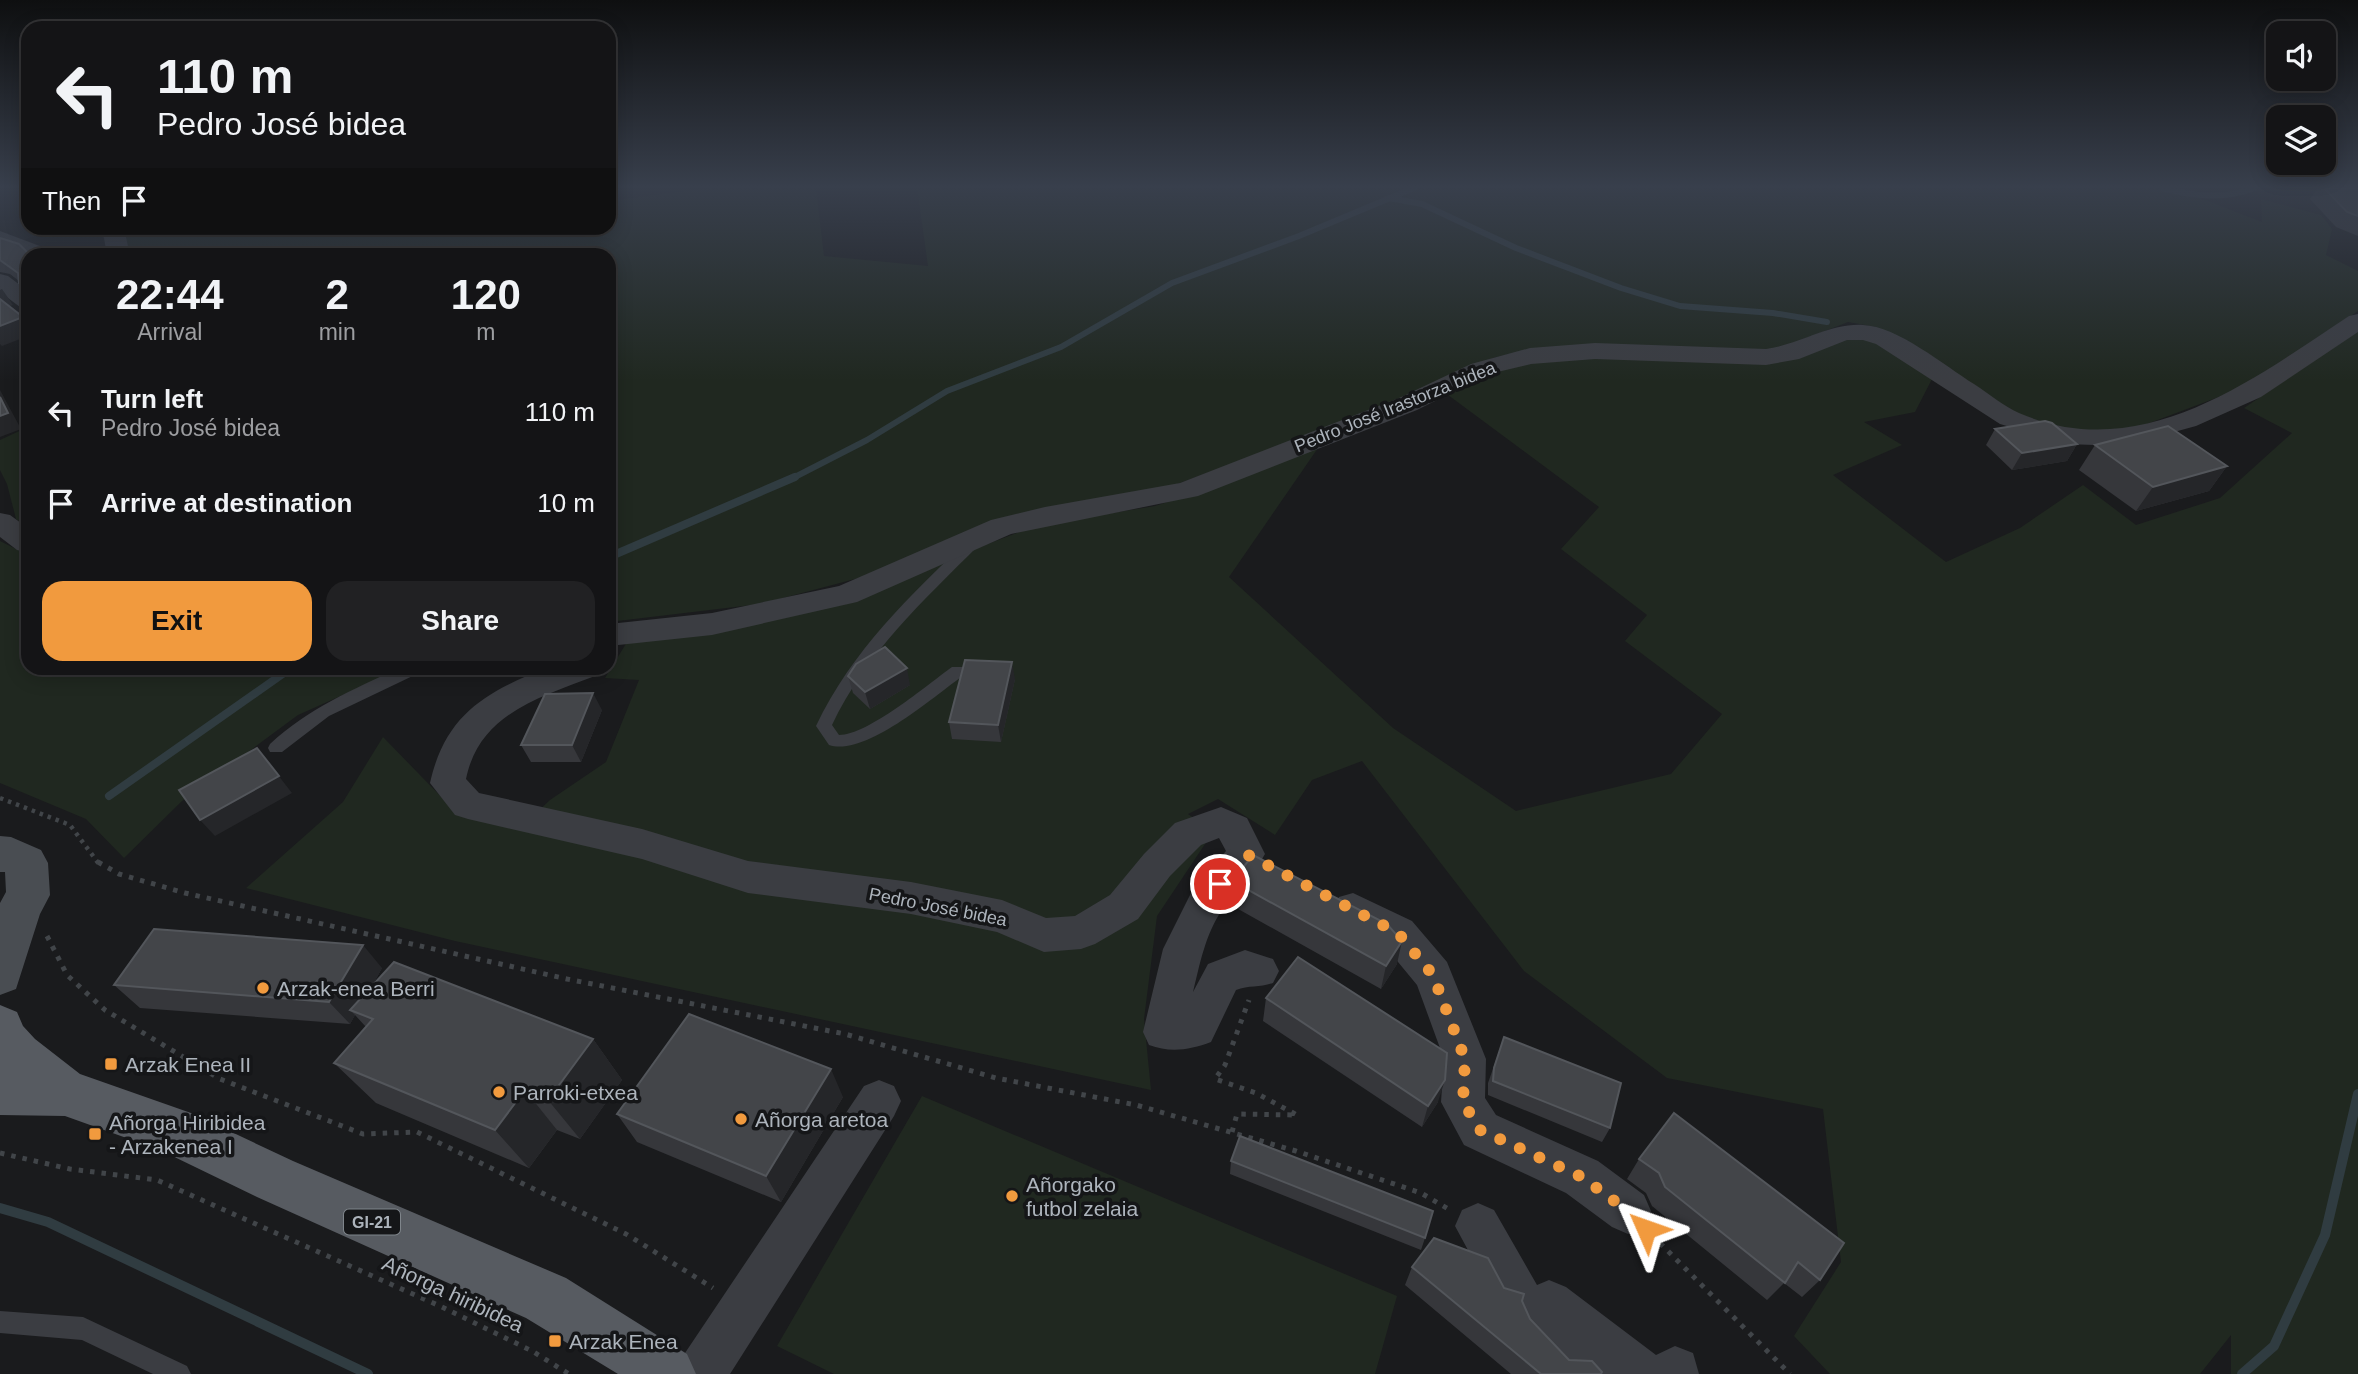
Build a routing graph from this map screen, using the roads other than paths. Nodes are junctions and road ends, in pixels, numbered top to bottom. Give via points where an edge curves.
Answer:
1 (0, 281) edge
2 (21, 297) edge
3 (2358, 321) edge
4 (0, 522) edge
5 (981, 536) junction
6 (21, 538) edge
7 (616, 638) edge
8 (958, 671) dead end
9 (400, 675) edge
10 (563, 675) edge
11 (276, 748) dead end
12 (0, 853) edge
13 (1281, 872) junction
14 (21, 921) edge
15 (1259, 971) road end
16 (0, 974) edge
17 (0, 1027) edge
18 (0, 1091) edge
19 (65, 1092) junction
20 (879, 1101) dead end
21 (1628, 1211) road end
22 (1478, 1226) road end
23 (1514, 1287) dead end
24 (0, 1322) edge
25 (1663, 1373) edge
26 (179, 1374) edge
27 (667, 1374) edge
28 (701, 1374) edge
29 (1594, 1374) edge

1 - 2 street
3 - 5 street, Pedro José Irastorza bidea via 2252,391 2187,420 2123,438 2066,436 2009,418 1885,339 1865,332 1843,333 1790,354 1766,356 1595,351 1530,356 1480,369 1408,404 1188,490 1045,516
4 - 6 street
5 - 7 street, Pedro José Irastorza bidea via 846,595 712,624
5 - 8 lane via 891,622 837,695 824,726 835,741 852,741
9 - 11 lane via 295,728
10 - 13 street, Pedro José bidea via 516,692 471,729 453,758 448,783 468,805 642,844 748,877 911,898 1002,917 1044,935 1081,932 1124,907 1188,834 1221,822 1234,828
12 - 14 street via 26,863 28,895
13 - 15 street via 1207,900 1184,949 1164,1032 1196,1029 1222,977 1245,968
13 - 21 street via 1398,933 1433,975 1465,1059 1463,1102 1480,1130 1582,1177
14 - 16 street
17 - 19 main road, GI-21 via 2,1038 22,1059
18 - 19 main road
19 - 27 main road, GI-21 via 182,1133 275,1179 546,1298
20 - 28 street
22 - 23 street
24 - 26 lane via 83,1329
25 - 29 street via 1549,1304 1538,1317

